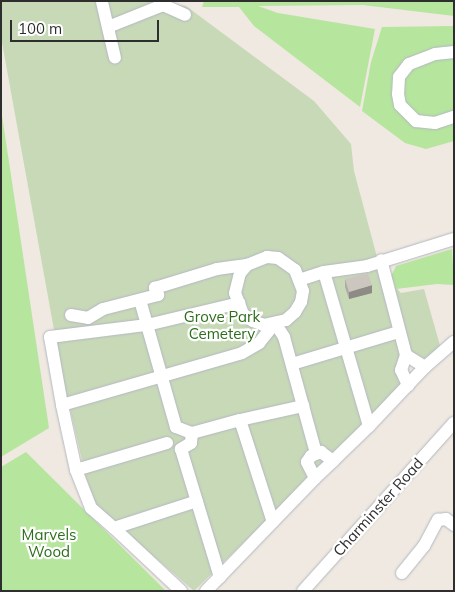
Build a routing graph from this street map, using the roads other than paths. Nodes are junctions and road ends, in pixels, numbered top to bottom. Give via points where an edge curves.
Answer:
1 (102, 2) edge
2 (185, 15) dead end
3 (108, 27) junction
4 (454, 52) edge
5 (115, 58) dead end
6 (454, 117) edge
7 (454, 239) edge
8 (381, 260) junction
9 (247, 265) junction
10 (324, 272) junction
11 (299, 280) junction
12 (140, 300) junction
13 (239, 303) junction
14 (71, 315) dead end
15 (275, 322) junction
16 (147, 325) junction
17 (399, 332) junction
18 (454, 342) edge
19 (346, 348) junction
20 (406, 354) junction
21 (292, 364) junction
22 (425, 367) junction
23 (161, 376) junction
24 (408, 385) junction
25 (62, 405) junction
26 (303, 406) junction
27 (240, 420) junction
28 (454, 423) edge
29 (369, 426) junction
30 (176, 427) junction
31 (192, 433) junction
32 (167, 443) junction
33 (182, 449) junction
34 (316, 453) junction
35 (333, 461) junction
36 (76, 470) junction
37 (315, 478) junction
38 (197, 501) junction
39 (273, 522) junction
40 (454, 525) edge
41 (114, 528) junction
42 (402, 573) dead end
43 (220, 577) junction
44 (180, 591) edge
45 (206, 591) edge
46 (303, 591) edge

1 - 3 street
2 - 3 street via 163,4
3 - 5 street
4 - 6 street via 435,54 409,64 399,77 398,94 400,105 416,121 435,123
7 - 8 street
8 - 10 street via 367,266
8 - 17 street
9 - 11 street via 262,258 278,258 295,270
9 - 12 street via 216,270 156,288 158,296
9 - 13 street via 236,283
10 - 11 street
10 - 19 street
11 - 15 street via 303,291 301,302 286,320
12 - 14 street via 102,310 88,318
12 - 16 street
13 - 15 street via 243,314 253,321 264,325
13 - 16 street
15 - 21 street via 284,337
15 - 23 street via 259,343 242,353
16 - 23 street
16 - 25 street via 50,337
17 - 19 street
17 - 20 street
18 - 22 street
19 - 21 street
19 - 29 street
20 - 22 street
20 - 24 street via 401,370
21 - 26 street
22 - 24 street
23 - 25 street
23 - 30 street
24 - 29 street
25 - 36 street
26 - 27 street
26 - 34 street
27 - 31 street
27 - 39 street
28 - 46 street, Charminster Road
29 - 35 street
30 - 31 street
30 - 32 street via 169,433
31 - 33 street via 191,444
32 - 33 street
32 - 36 street
33 - 38 street
34 - 35 street via 320,452
34 - 37 street via 308,462
35 - 37 street
36 - 41 street via 91,508
37 - 39 street
38 - 41 street
38 - 43 street
39 - 43 street
40 - 42 street via 438,520 424,546
41 - 44 street
43 - 45 street

